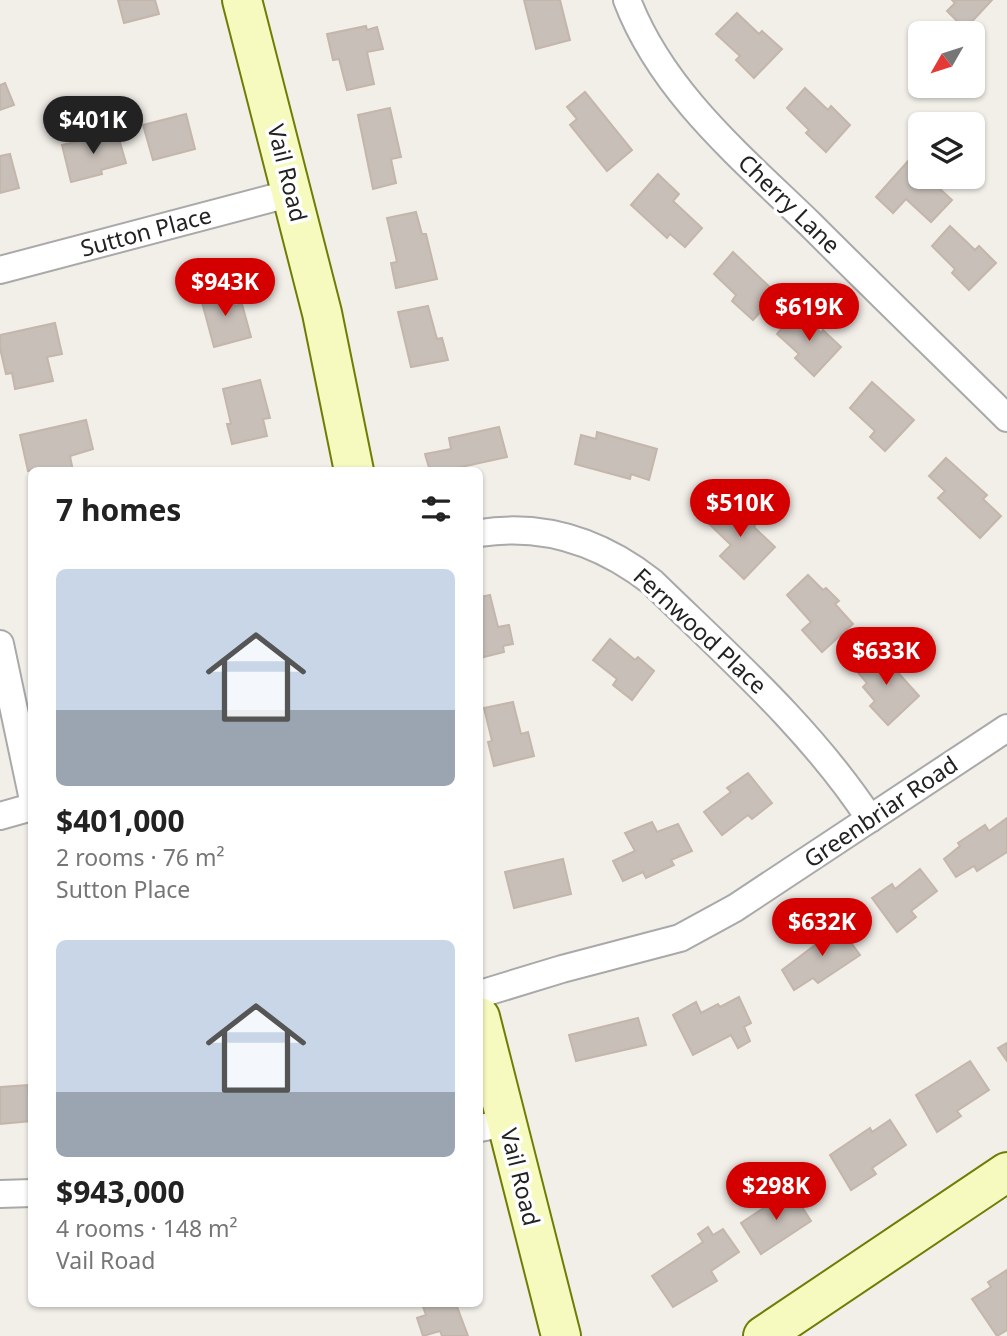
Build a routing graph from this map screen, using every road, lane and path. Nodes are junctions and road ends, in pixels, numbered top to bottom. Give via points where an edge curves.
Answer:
1 (243, 0) edge
2 (627, 0) edge
3 (292, 193) junction
4 (0, 270) edge
5 (1007, 418) edge
6 (353, 467) edge
7 (483, 533) edge
8 (0, 644) edge
9 (1007, 728) edge
10 (28, 776) edge
11 (28, 808) edge
12 (0, 816) edge
13 (870, 819) junction
14 (483, 993) edge
15 (483, 1042) edge
16 (493, 1125) edge
17 (1007, 1172) edge
18 (28, 1193) edge
19 (0, 1194) edge
20 (561, 1336) edge
21 (763, 1336) edge

1 - 3 street, Vail Road
2 - 5 street, Cherry Lane via 639,30 682,96
3 - 4 street, Sutton Place
3 - 6 street, Vail Road
7 - 13 street, Fernwood Place via 544,532 594,546 631,565 786,712 846,782
8 - 10 street
9 - 13 street, Greenbriar Road
11 - 12 street
13 - 14 street, Greenbriar Road via 735,908 680,938
15 - 16 street, Vail Road
16 - 20 street, Vail Road
17 - 21 street
18 - 19 street

